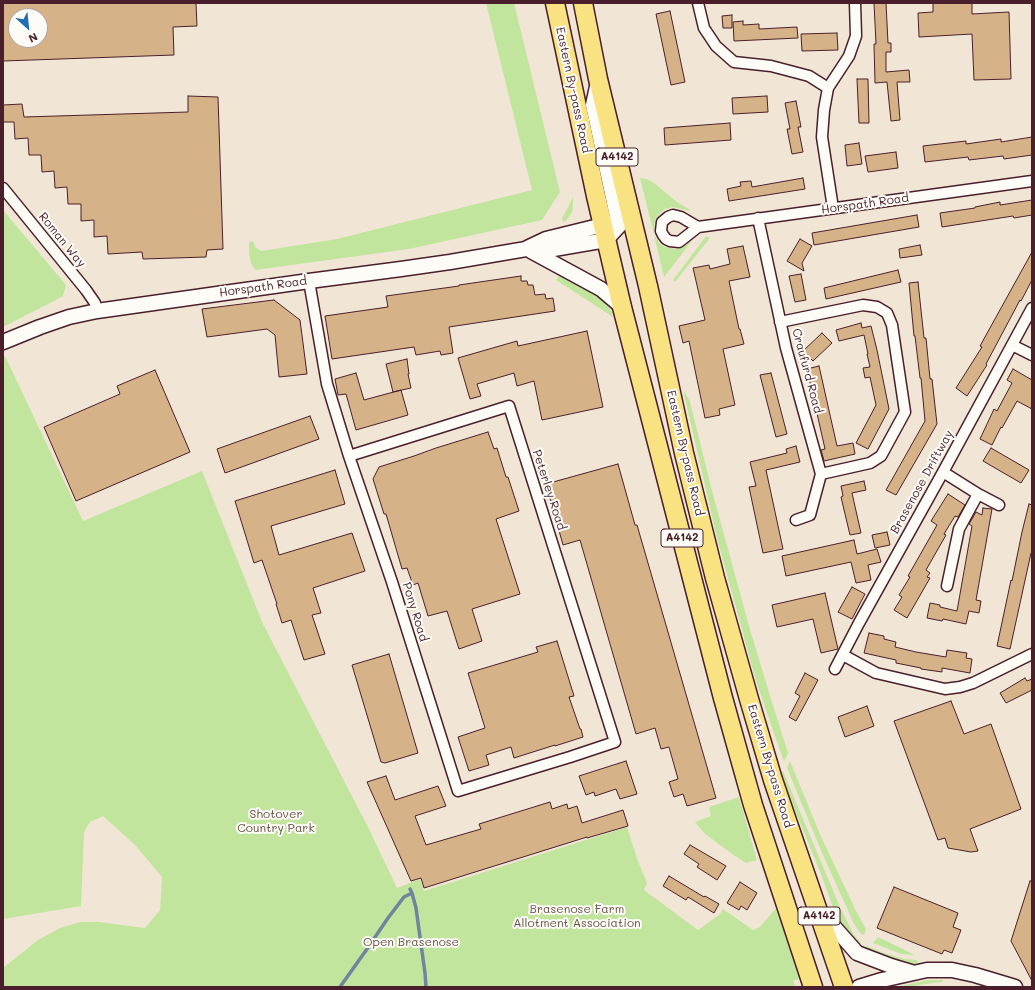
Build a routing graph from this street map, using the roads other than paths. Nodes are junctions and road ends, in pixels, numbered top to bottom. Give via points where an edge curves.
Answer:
1 (555, 3) edge
2 (583, 3) edge
3 (698, 3) edge
4 (855, 3) edge
5 (598, 79) junction
6 (828, 88) junction
7 (1032, 180) edge
8 (3, 188) edge
9 (833, 208) junction
10 (758, 218) junction
11 (698, 227) dead end
12 (609, 230) junction
13 (635, 235) junction
14 (526, 248) junction
15 (309, 281) junction
16 (622, 307) junction
17 (1032, 308) edge
18 (97, 310) junction
19 (780, 322) junction
20 (3, 342) edge
21 (1012, 345) junction
22 (1032, 355) edge
23 (349, 456) junction
24 (943, 472) junction
25 (821, 474) junction
26 (978, 494) junction
27 (999, 505) dead end
28 (796, 520) dead end
29 (947, 586) dead end
30 (1032, 654) edge
31 (842, 655) junction
32 (835, 669) dead end
33 (615, 742) joint
34 (817, 908) junction
35 (912, 973) junction
36 (813, 987) edge
37 (844, 987) edge
38 (859, 987) edge
39 (1015, 987) edge

1 - 12 highway, Eastern By-pass Road / A4142 via 575,101
2 - 5 highway, Eastern By-pass Road / A4142
3 - 6 street via 704,28 716,46 734,62 771,66 809,76
4 - 6 street via 856,36 849,56
5 - 12 street via 593,105
5 - 13 highway, Eastern By-pass Road / A4142
6 - 9 street via 822,137
7 - 9 street, Horspath Road
8 - 18 street, Roman Way via 86,290
9 - 10 street, Horspath Road
10 - 11 street, Horspath Road
10 - 19 street, Craufurd Road
12 - 13 street
12 - 14 street, Horspath Road via 546,238
12 - 16 highway, Eastern By-pass Road / A4142
13 - 34 highway, Eastern By-pass Road / A4142 via 715,578 773,780
14 - 15 street, Horspath Road via 450,262
14 - 16 street via 601,289
15 - 18 street, Horspath Road
15 - 23 street, Pony Road via 327,384
16 - 36 highway, Eastern By-pass Road / A4142 via 752,805
17 - 21 street, Brasenose Driftway
18 - 20 street, Horspath Road via 69,317
19 - 25 street, Craufurd Road
19 - 25 street via 863,305 877,306 887,313 892,325 905,412 881,456 870,463
21 - 22 street
21 - 24 street, Brasenose Driftway
23 - 33 street, Pony Road via 458,791
23 - 33 street, Peterley Road via 509,406
24 - 26 street
24 - 31 street, Brasenose Driftway
25 - 28 street via 810,515
26 - 27 street
26 - 29 street via 959,529
30 - 31 street via 973,683 945,689 876,673
31 - 32 street, Brasenose Driftway
34 - 35 street via 857,953
34 - 37 highway, Eastern By-pass Road / A4142
35 - 38 street
35 - 39 street via 952,970

